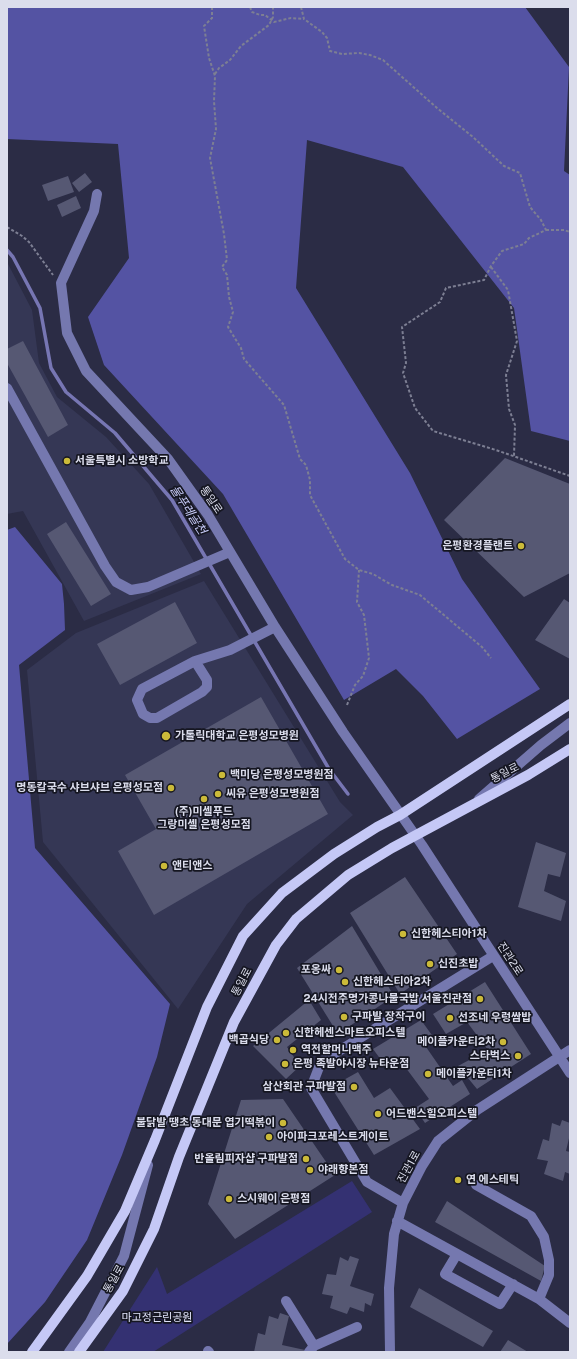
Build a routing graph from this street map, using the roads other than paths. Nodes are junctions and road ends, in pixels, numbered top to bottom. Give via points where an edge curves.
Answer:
1 (97, 194) dead end
2 (7, 388) edge
3 (230, 552) junction
4 (271, 629) junction
5 (196, 661) junction
6 (570, 704) edge
7 (570, 724) edge
8 (570, 749) edge
9 (474, 803) junction
10 (400, 815) junction
11 (414, 835) junction
12 (493, 956) junction
13 (570, 1050) edge
14 (559, 1057) junction
15 (570, 1073) edge
16 (155, 1140) junction
17 (476, 1185) dead end
18 (403, 1203) junction
19 (397, 1221) junction
20 (458, 1254) junction
21 (513, 1284) junction
22 (539, 1299) junction
23 (286, 1301) dead end
24 (570, 1323) edge
25 (358, 1327) dead end
26 (311, 1349) edge
27 (32, 1352) edge
28 (69, 1352) edge
29 (80, 1352) edge
30 (390, 1352) edge

1 - 3 street, 통일로 via 94,211 61,283 67,333 86,371 168,459 208,515
2 - 3 street via 116,582 132,590 148,586
3 - 4 street, 통일로
4 - 5 street via 230,650
4 - 10 street, 통일로
5 - 5 street via 142,689 136,700 143,714 157,718 202,692 207,687 207,680
6 - 10 main road, 통일로
7 - 9 street
8 - 9 main road, 통일로 via 528,775
9 - 11 main road, 통일로
10 - 11 street, 진관2로
10 - 16 main road, 통일로 via 334,854 282,894 243,936 207,1006
11 - 12 street, 진관2로
11 - 29 main road, 통일로 via 348,875 296,919 276,945 234,1022 154,1229 123,1291
12 - 14 street, 진관2로
12 - 18 street via 321,1062 311,1088 367,1182
13 - 14 street
14 - 15 street, 진관2로
14 - 18 street, 진관1로 via 477,1110 438,1141
16 - 27 main road, 통일로 via 125,1211 107,1244 53,1326
16 - 28 street via 124,1256 90,1322
17 - 22 street via 531,1216 544,1237 549,1275
18 - 19 street, 진관1로
19 - 20 street
19 - 30 street, 진관1로 via 389,1288
20 - 21 street
20 - 21 street via 445,1274 500,1304
21 - 22 street
22 - 24 street
23 - 26 street
25 - 26 street

